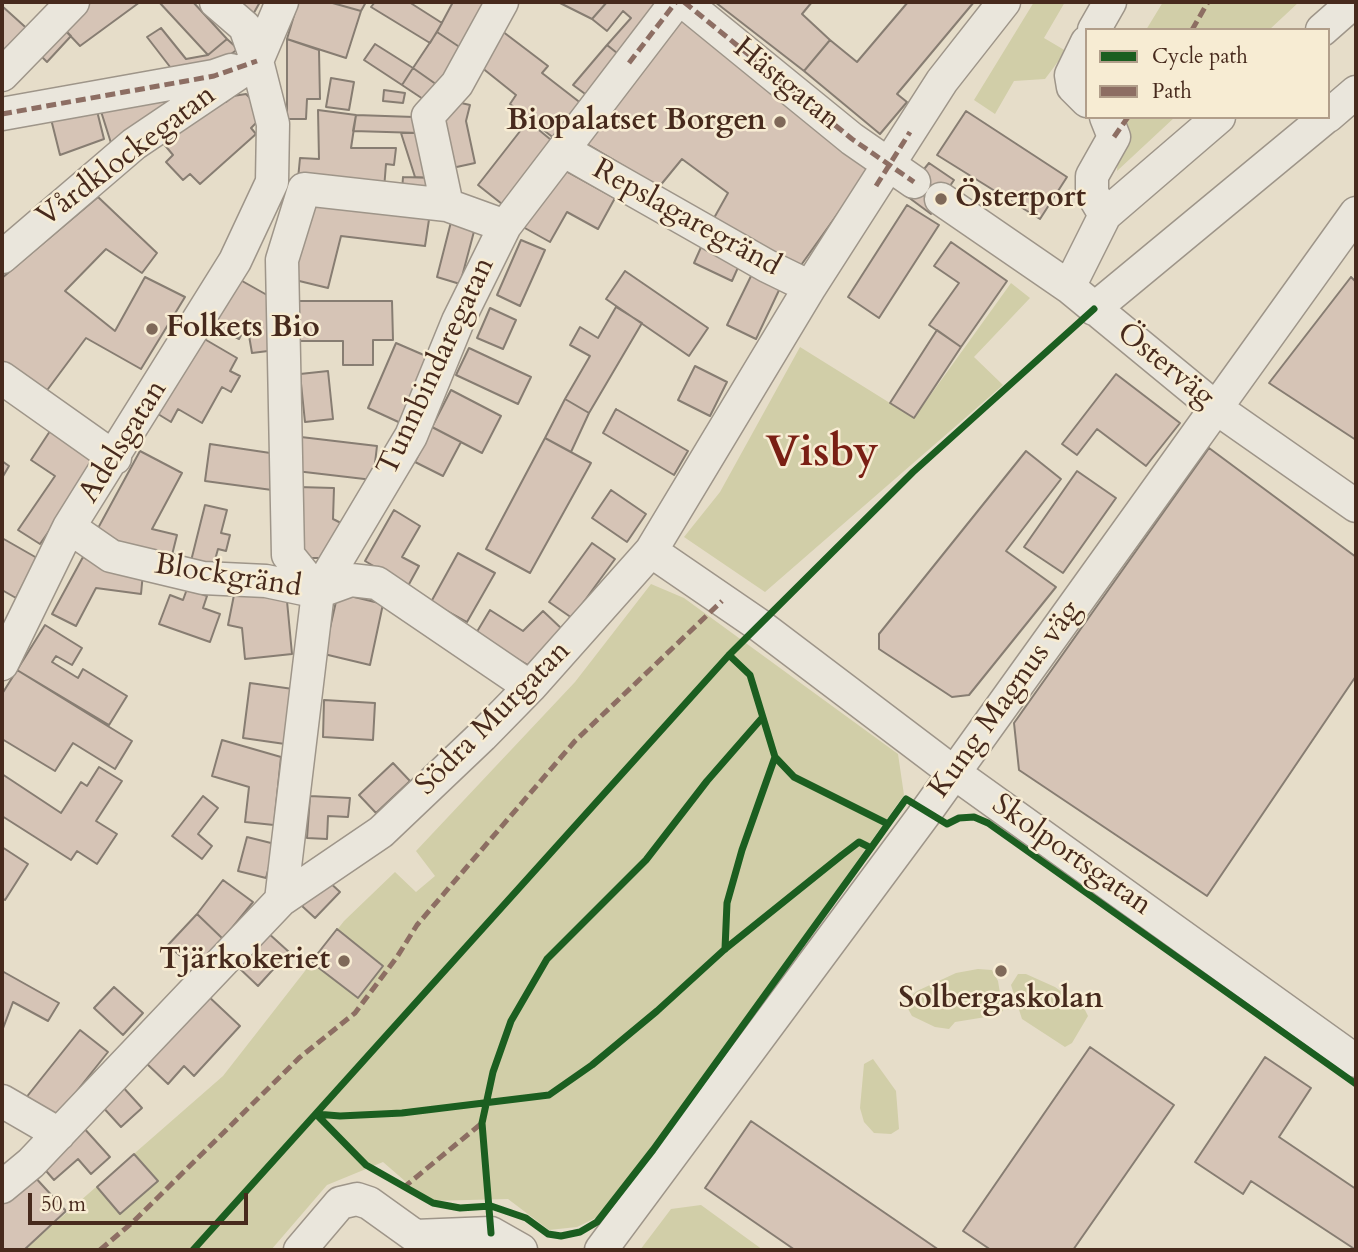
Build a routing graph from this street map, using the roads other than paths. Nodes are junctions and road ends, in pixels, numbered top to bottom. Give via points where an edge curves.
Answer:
1 (73, 2) edge
2 (216, 2) edge
3 (282, 2) edge
4 (502, 2) edge
5 (676, 2) edge
6 (684, 2) edge
7 (1004, 2) edge
8 (1111, 2) edge
9 (1356, 5) edge
10 (1095, 28) edge
11 (1324, 28) edge
12 (1085, 46) edge
13 (257, 61) junction
14 (2, 75) edge
15 (1356, 92) edge
16 (1085, 99) edge
17 (2, 114) edge
18 (1330, 114) edge
19 (1107, 119) edge
20 (1217, 119) edge
21 (1323, 119) edge
22 (564, 150) junction
23 (902, 174) junction
24 (941, 199) dead end
25 (447, 205) junction
26 (1356, 213) edge
27 (1105, 215) junction
28 (505, 226) junction
29 (2, 257) edge
30 (235, 261) junction
31 (282, 281) junction
32 (810, 287) junction
33 (1069, 287) junction
34 (1094, 309) junction
35 (2, 378) edge
36 (1216, 408) junction
37 (115, 458) junction
38 (1356, 506) edge
39 (69, 527) junction
40 (651, 551) junction
41 (318, 592) junction
42 (11, 626) edge
43 (2, 664) edge
44 (530, 687) junction
45 (953, 772) junction
46 (281, 900) junction
47 (1356, 1061) edge
48 (2, 1101) edge
49 (59, 1134) junction
50 (2, 1187) edge
51 (409, 1243) edge
52 (300, 1250) edge
53 (521, 1250) edge
54 (601, 1250) edge

1 - 14 street
2 - 13 street, Adelsgatan via 245,27
3 - 13 street
4 - 25 street via 457,85 428,116
5 - 22 street, Tunnbindaregatan
6 - 23 street, Hästgatan
7 - 23 street, Södra Murgatan via 942,80
8 - 10 street
9 - 11 street
12 - 16 street via 1071,75 1073,87
13 - 17 street via 214,76
13 - 29 street, Vårdklockegatan via 134,144
13 - 30 street, Adelsgatan via 273,124 272,182
15 - 18 street
19 - 27 street via 1114,136 1092,176 1092,193
20 - 27 street
21 - 34 street
22 - 28 street, Tunnbindaregatan
22 - 32 street, Repslagaregränd
23 - 32 street, Södra Murgatan
24 - 33 street, Österväg
25 - 28 street
25 - 31 street via 304,189 282,260
26 - 36 street, Kung Magnus väg
27 - 33 street
28 - 41 street, Tunnbindaregatan via 458,321 411,436
30 - 31 street
30 - 37 street, Adelsgatan
31 - 41 street via 288,555
32 - 40 street, Södra Murgatan
33 - 34 street, Österväg
34 - 36 street, Österväg
35 - 37 street
36 - 38 street, Österväg
36 - 45 street, Kung Magnus väg
37 - 39 street, Adelsgatan
39 - 41 street, Blockgränd via 111,556 204,578 266,581
39 - 42 street, Adelsgatan
40 - 44 street, Södra Murgatan
40 - 45 street, Skolportsgatan
41 - 44 street, Blockgränd via 351,580 377,583
41 - 46 street, Tunnbindaregatan
42 - 43 street, Adelsgatan
44 - 46 street, Södra Murgatan via 381,832
45 - 47 street, Skolportsgatan
45 - 54 street, Kung Magnus väg
46 - 49 street, Södra Murgatan
48 - 49 street
49 - 50 street, Södra Murgatan
51 - 52 street via 369,1203 357,1199 340,1203
51 - 53 street via 491,1233

